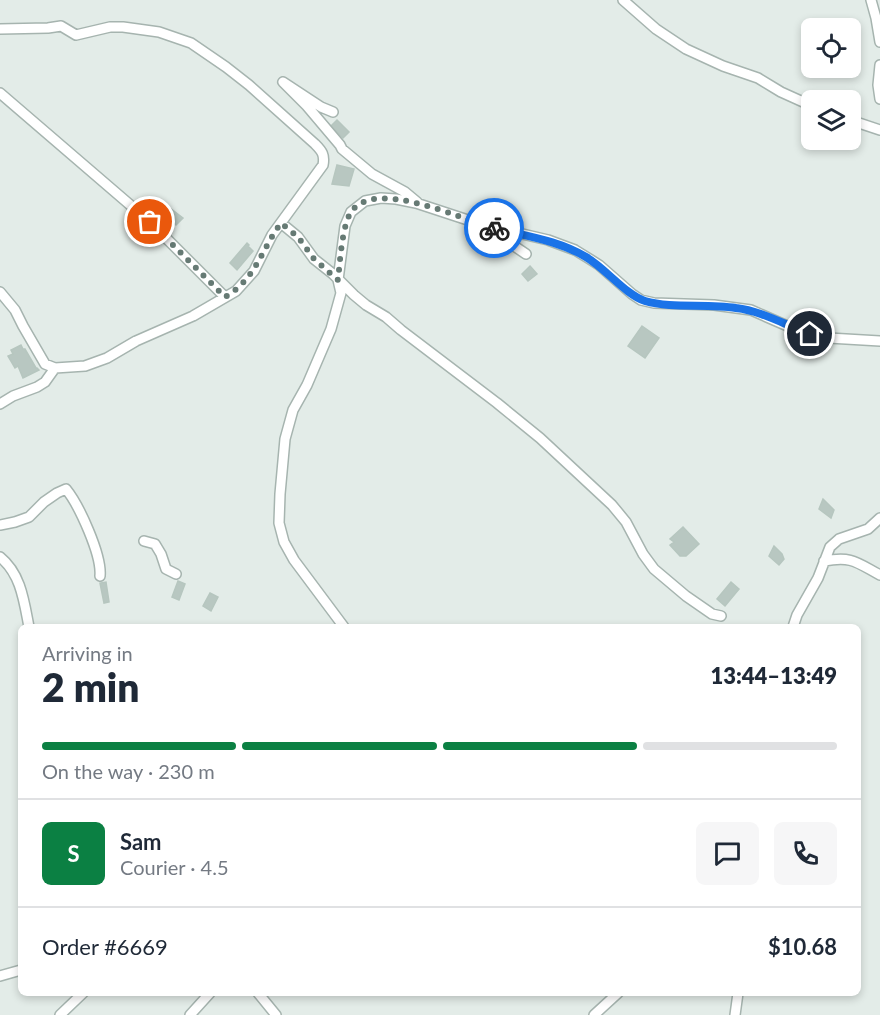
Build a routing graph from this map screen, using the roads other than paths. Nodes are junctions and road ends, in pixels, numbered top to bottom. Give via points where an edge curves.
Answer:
1 (623, 0) edge
2 (871, 0) edge
3 (0, 29) edge
4 (880, 42) edge
5 (880, 65) edge
6 (0, 93) edge
7 (880, 99) edge
8 (801, 101) edge
9 (333, 112) dead end
10 (861, 124) edge
11 (880, 130) edge
12 (419, 204) junction
13 (281, 223) junction
14 (480, 224) junction
15 (526, 254) dead end
16 (338, 280) junction
17 (0, 292) edge
18 (225, 297) junction
19 (880, 341) edge
20 (55, 368) junction
21 (0, 404) edge
22 (880, 518) edge
23 (0, 525) edge
24 (144, 541) dead end
25 (0, 557) edge
26 (824, 561) junction
27 (176, 574) dead end
28 (880, 575) edge
29 (100, 576) dead end
30 (721, 616) dead end
31 (28, 624) edge
32 (342, 624) edge
33 (794, 624) edge
34 (18, 971) edge
35 (0, 976) edge
36 (80, 996) edge
37 (207, 996) edge
38 (260, 996) edge
39 (615, 996) edge
40 (738, 996) edge
41 (60, 1015) edge
42 (190, 1015) edge
43 (276, 1015) edge
44 (594, 1015) edge
45 (735, 1015) edge

1 - 8 street via 686,49 758,78
2 - 4 street
3 - 13 street via 61,26 76,34 123,27 159,32 191,43 226,67 323,152 323,165
5 - 7 street
6 - 18 street via 150,222
9 - 12 street via 283,82 342,149
10 - 11 street
12 - 14 street
12 - 16 street via 381,198 364,201 355,208 345,226
13 - 16 street
13 - 18 street via 254,271
14 - 15 street
14 - 19 street via 575,250 642,300 751,310 810,334
16 - 30 street via 540,438 612,505 654,569 686,596
16 - 32 street via 341,293 331,329 293,410 285,439 279,523 294,560
17 - 20 street via 15,310 45,364
18 - 20 street via 107,358 85,366
20 - 21 street via 45,382
22 - 26 street via 868,529 835,541
23 - 29 street via 29,517 57,492 66,489 92,543
24 - 27 street via 155,543 166,569
25 - 31 street via 16,574
26 - 28 street via 850,559
26 - 33 street
34 - 35 street
36 - 41 street
37 - 42 street
38 - 43 street
39 - 44 street
40 - 45 street

